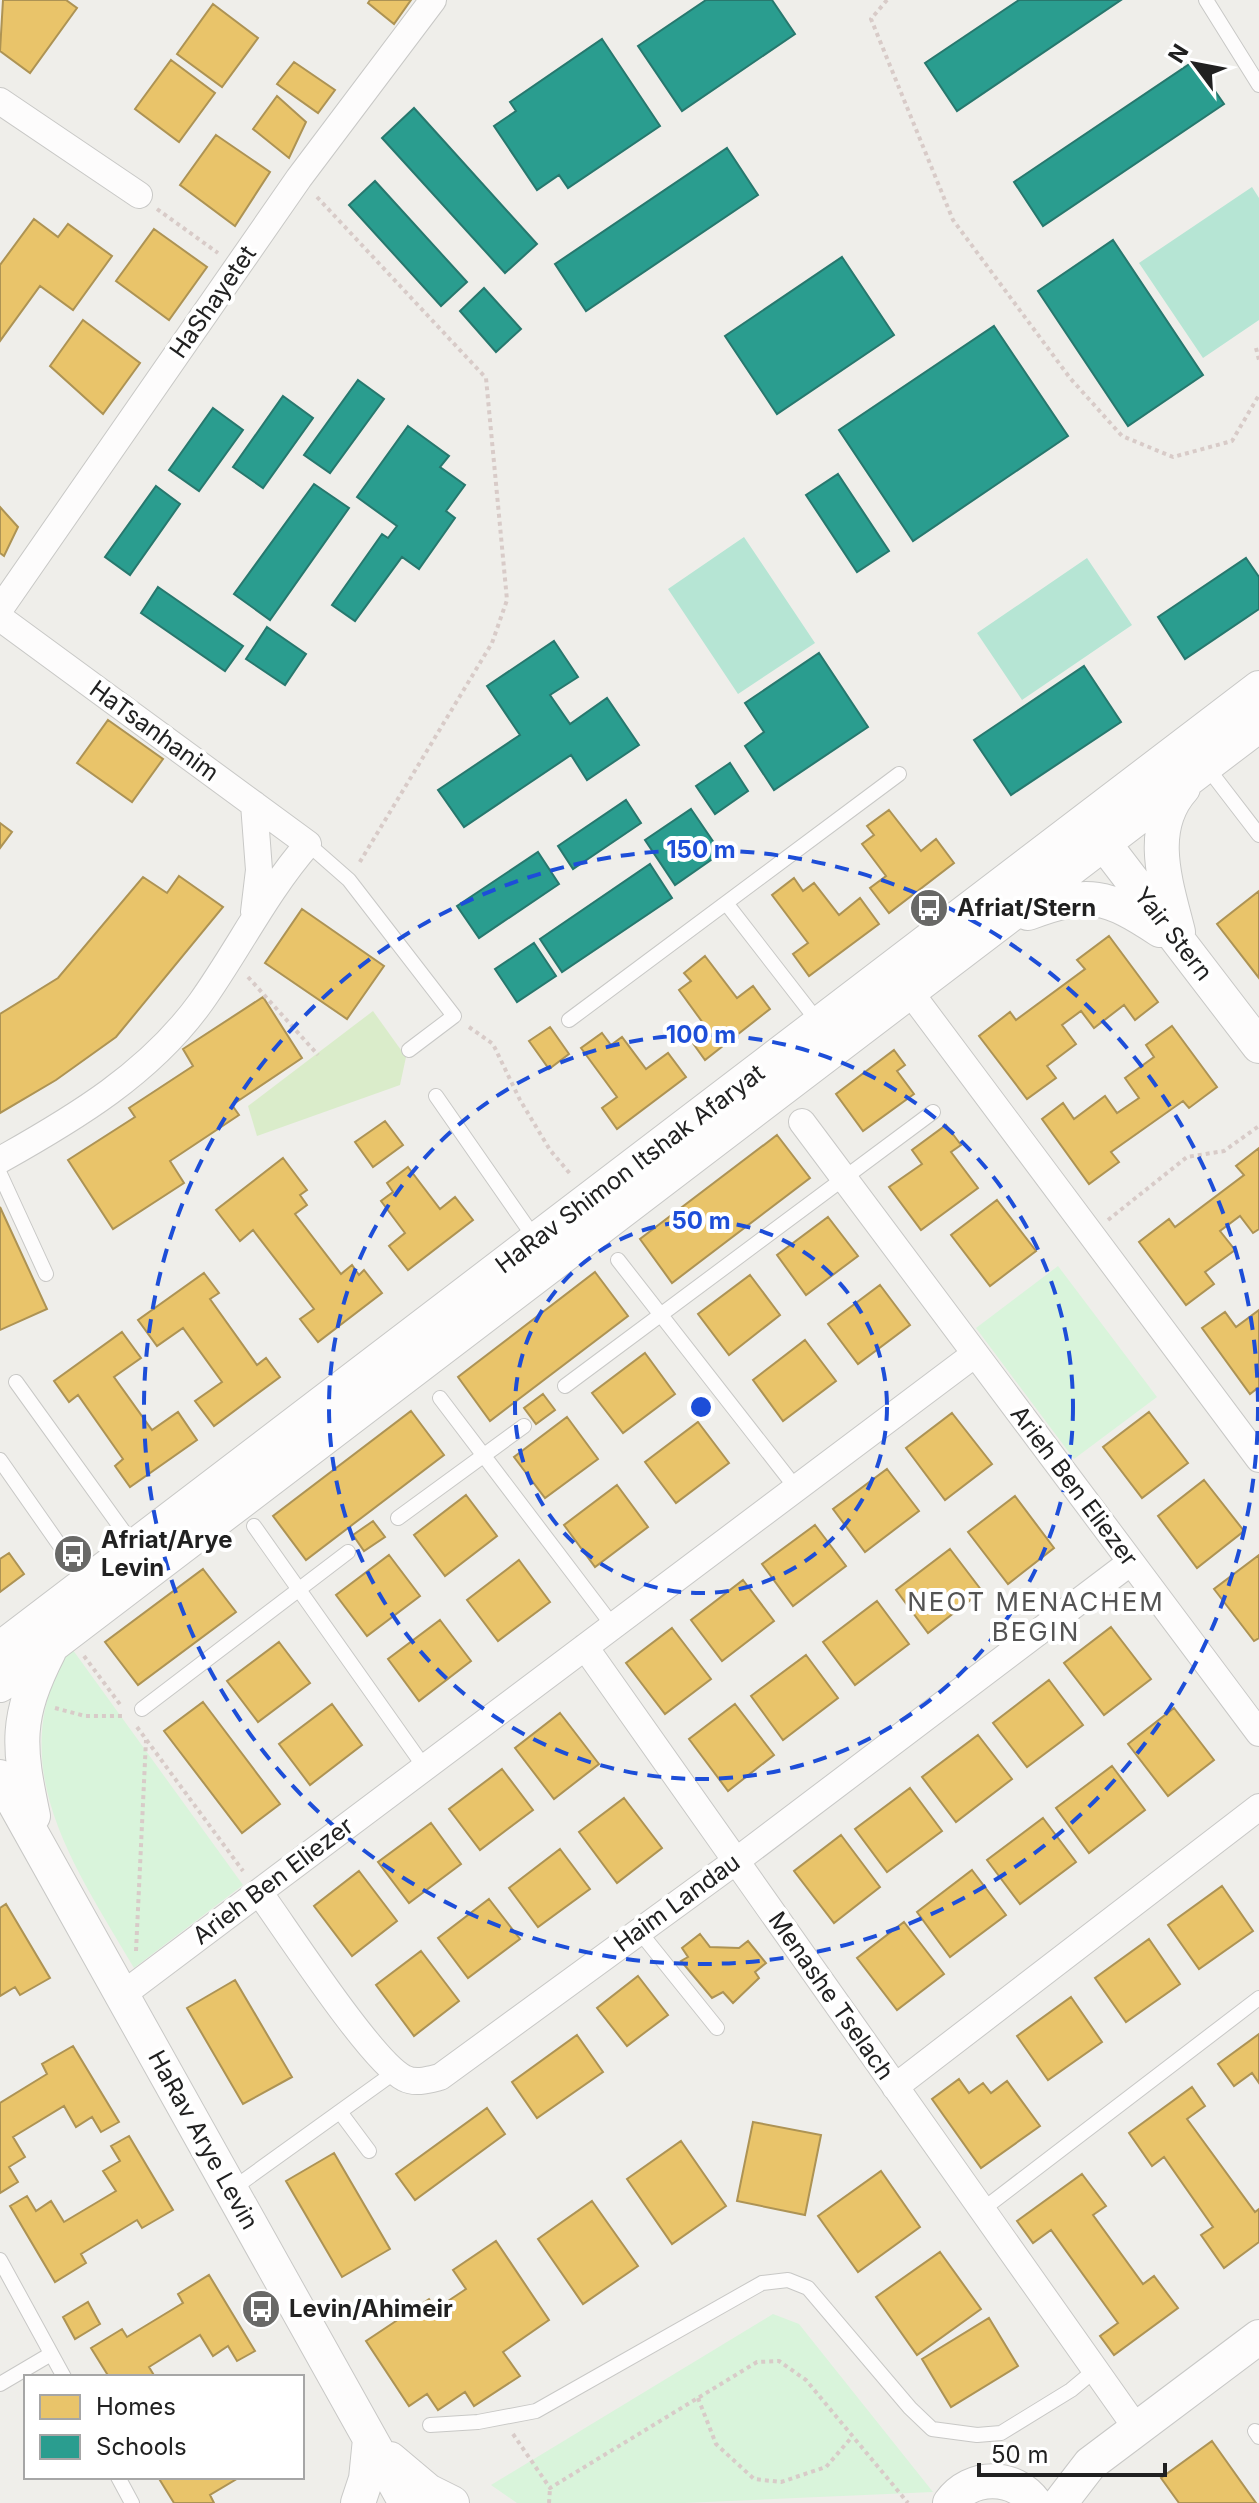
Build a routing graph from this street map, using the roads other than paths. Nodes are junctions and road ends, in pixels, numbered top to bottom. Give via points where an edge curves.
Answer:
1 (433, 0) edge
2 (1206, 0) edge
3 (1259, 85) edge
4 (0, 101) edge
5 (139, 195) road end
6 (0, 609) edge
7 (0, 618) edge
8 (1259, 688) edge
9 (1259, 725) edge
10 (899, 774) dead end
11 (1205, 777) junction
12 (254, 804) junction
13 (1095, 833) junction
14 (1259, 835) edge
15 (308, 844) junction
16 (726, 903) junction
17 (1001, 923) junction
18 (1181, 944) junction
19 (238, 948) junction
20 (910, 992) junction
21 (569, 1020) dead end
22 (820, 1025) junction
23 (1259, 1046) edge
24 (409, 1050) dead end
25 (436, 1096) dead end
26 (933, 1112) dead end
27 (802, 1122) dead end
28 (0, 1160) edge
29 (0, 1174) edge
30 (844, 1178) junction
31 (536, 1241) junction
32 (618, 1260) dead end
33 (46, 1274) dead end
34 (661, 1315) junction
35 (975, 1354) junction
36 (16, 1382) dead end
37 (565, 1386) dead end
38 (440, 1398) dead end
39 (524, 1426) dead end
40 (484, 1455) junction
41 (1259, 1459) edge
42 (0, 1460) edge
43 (796, 1488) junction
44 (398, 1518) dead end
45 (254, 1526) dead end
46 (134, 1546) junction
47 (348, 1552) dead end
48 (1131, 1562) junction
49 (86, 1583) junction
50 (299, 1590) junction
51 (613, 1626) junction
52 (585, 1647) junction
53 (0, 1649) edge
54 (14, 1693) edge
55 (135, 1713) road end
56 (1259, 1733) edge
57 (425, 1768) junction
58 (2, 1782) edge
59 (1259, 1807) edge
60 (39, 1848) junction
61 (736, 1861) junction
62 (259, 1892) junction
63 (639, 1931) junction
64 (128, 1991) junction
65 (1259, 1998) edge
66 (717, 2028) dead end
67 (395, 2072) junction
68 (895, 2087) junction
69 (340, 2112) junction
70 (369, 2151) dead end
71 (231, 2190) junction
72 (982, 2210) junction
73 (0, 2260) edge
74 (1259, 2337) edge
75 (51, 2354) junction
76 (1095, 2370) junction
77 (63, 2375) edge
78 (0, 2384) edge
79 (430, 2425) dead end
80 (1137, 2429) junction
81 (370, 2439) junction
82 (1090, 2464) junction
83 (119, 2479) edge
84 (1004, 2481) junction
85 (950, 2500) edge
86 (132, 2503) edge
87 (358, 2503) edge
88 (406, 2503) edge
89 (452, 2503) edge
90 (1035, 2503) edge
91 (1060, 2503) edge

1 - 6 street, HaShayetet via 299,178
2 - 3 lane
4 - 5 street
7 - 12 street, HaTsanhanim
8 - 13 street, HaRav Shimon Itshak Afaryat
9 - 11 street, HaRav Shimon Itshak Afaryat
10 - 16 lane
11 - 13 street, HaRav Shimon Itshak Afaryat
11 - 14 lane
11 - 18 street via 1176,796 1161,834 1165,880
12 - 15 street, HaTsanhanim
12 - 19 street via 258,897
13 - 17 street, HaRav Shimon Itshak Afaryat
13 - 18 street, Yair Stern
13 - 22 street, HaRav Shimon Itshak Afaryat
15 - 19 street
15 - 24 lane via 349,880 454,1016
16 - 21 lane
16 - 22 lane
17 - 18 street via 1061,901 1096,897 1123,906
17 - 20 street, HaRav Shimon Itshak Afaryat
18 - 23 street, Yair Stern
19 - 28 street via 165,1046 67,1122
20 - 41 street
20 - 54 street, HaRav Shimon Itshak Afaryat via 64,1636
22 - 31 street, HaRav Shimon Itshak Afaryat
25 - 31 lane
26 - 30 lane
27 - 30 street, Arieh Ben Eliezer
29 - 33 lane
30 - 34 lane
30 - 35 street, Arieh Ben Eliezer
31 - 46 street, HaRav Shimon Itshak Afaryat
32 - 34 lane
34 - 37 lane
34 - 43 lane
35 - 43 street, Arieh Ben Eliezer
35 - 48 street, Arieh Ben Eliezer
36 - 46 lane
38 - 40 lane
39 - 40 lane
40 - 44 lane
40 - 51 lane
42 - 49 lane
43 - 51 street, Arieh Ben Eliezer
45 - 50 lane
46 - 49 street, HaRav Shimon Itshak Afaryat
47 - 50 lane
48 - 56 street, Arieh Ben Eliezer
48 - 61 street, Haim Landau
49 - 53 street, HaRav Shimon Itshak Afaryat
50 - 55 lane
50 - 57 lane
51 - 52 street, Arieh Ben Eliezer
52 - 57 street, Arieh Ben Eliezer
52 - 61 street, Menashe Tselach
54 - 60 street
57 - 62 street, Arieh Ben Eliezer
58 - 60 street, HaRav Arye Levin
59 - 68 street, Menashe Tselach
60 - 64 street, HaRav Arye Levin
61 - 63 street, Haim Landau
61 - 68 street, Menashe Tselach
62 - 64 street, Arieh Ben Eliezer
62 - 67 street
63 - 66 lane
63 - 67 street, Haim Landau via 440,2077 422,2082
64 - 71 street, HaRav Arye Levin
65 - 72 lane
67 - 69 lane
68 - 72 street
69 - 70 lane
69 - 71 lane
71 - 81 street, HaRav Arye Levin
72 - 76 street
73 - 75 lane
74 - 80 street
75 - 77 lane
75 - 78 lane
76 - 79 lane via 1001,2433 932,2429 825,2305 808,2288 788,2280 762,2283 536,2411
76 - 80 street
80 - 82 street
81 - 87 street
81 - 88 street, HaRav Arye Levin
81 - 89 street via 406,2475
82 - 84 street via 1043,2479
82 - 91 street
83 - 86 lane
84 - 85 street via 970,2485
84 - 90 street

